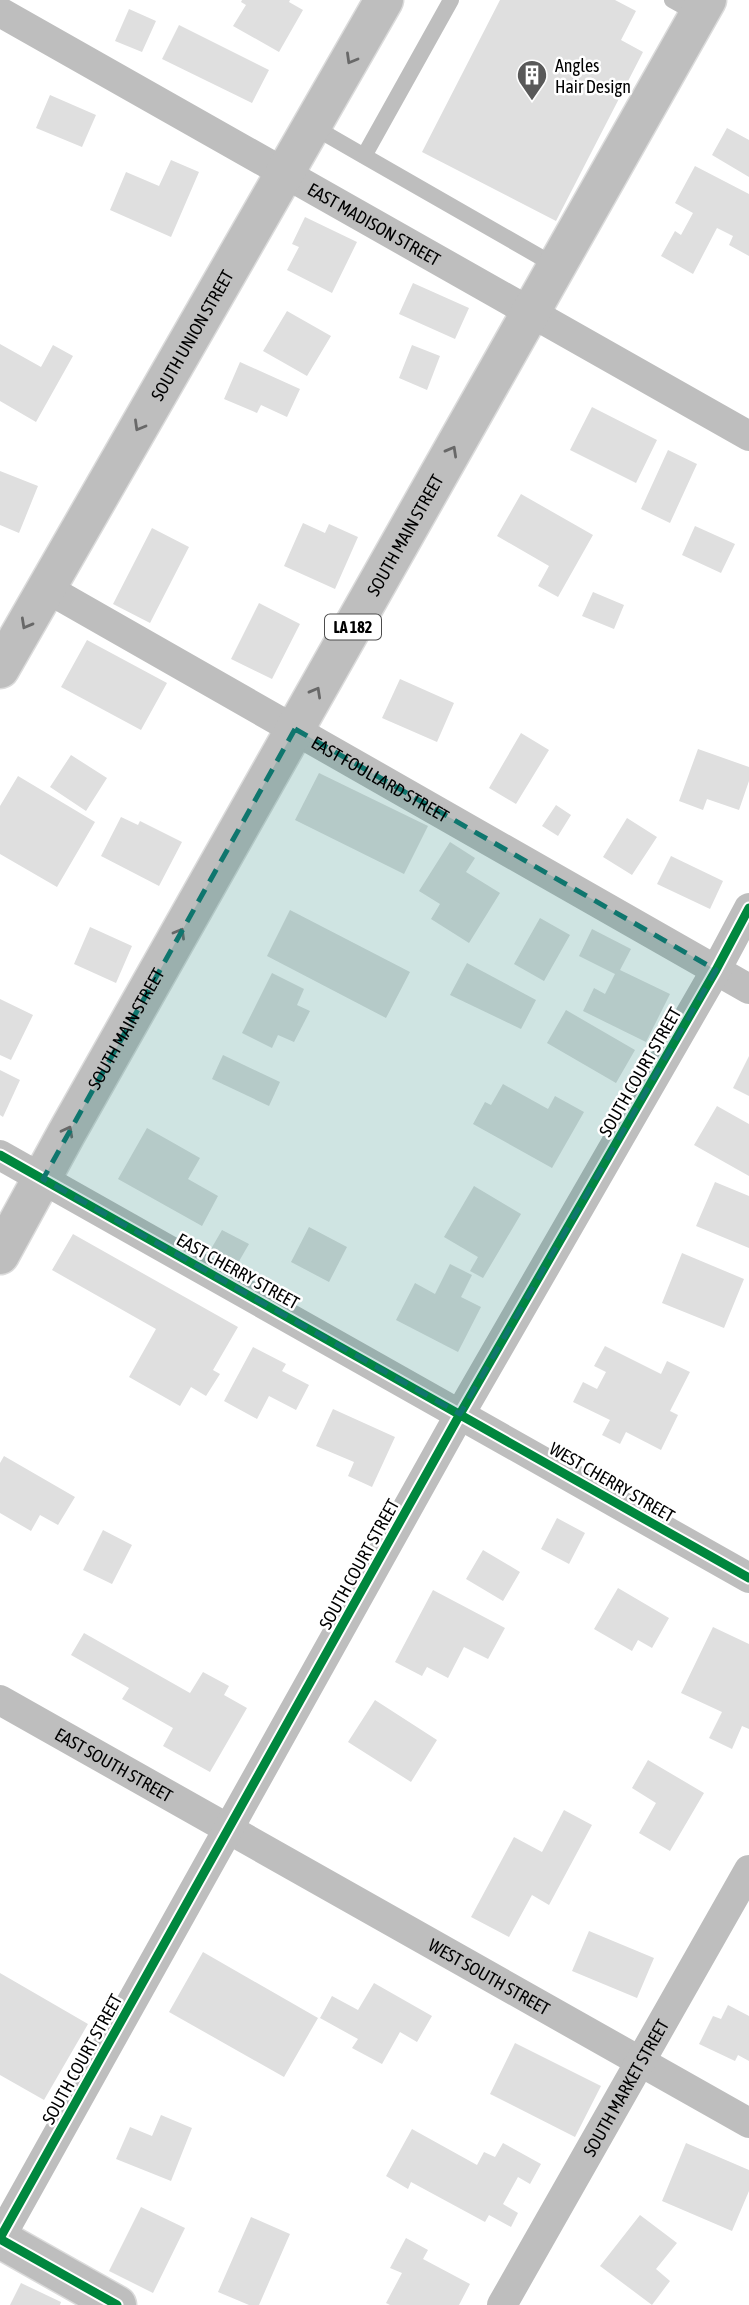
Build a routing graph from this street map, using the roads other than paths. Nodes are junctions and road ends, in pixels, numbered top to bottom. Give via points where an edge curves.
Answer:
1 (384, 0) edge
2 (451, 0) edge
3 (693, 5) edge
4 (0, 12) edge
5 (312, 126) junction
6 (364, 156) junction
7 (286, 173) junction
8 (556, 266) junction
9 (530, 312) junction
10 (749, 436) edge
11 (46, 588) junction
12 (0, 669) edge
13 (295, 729) junction
14 (749, 908) edge
15 (716, 970) junction
16 (749, 989) edge
17 (0, 1155) edge
18 (43, 1179) junction
19 (0, 1255) edge
20 (460, 1414) junction
21 (749, 1578) edge
22 (0, 1699) edge
23 (230, 1829) junction
24 (749, 1870) edge
25 (640, 2062) junction
26 (749, 2123) edge
27 (0, 2238) edge
28 (117, 2305) edge
29 (502, 2305) edge

1 -> 5 main road, SOUTH UNION STREET
2 - 6 lane
3 - 8 main road, SOUTH MAIN STREET / LA 182
4 - 7 street, EAST MADISON STREET
5 - 6 lane
5 - 7 main road, SOUTH UNION STREET
6 - 8 lane
7 - 9 street, EAST MADISON STREET
7 -> 11 main road, SOUTH UNION STREET
8 - 9 main road, SOUTH MAIN STREET / LA 182
9 - 10 street, EAST MADISON STREET
13 -> 9 main road, SOUTH MAIN STREET / LA 182
11 -> 12 main road, SOUTH UNION STREET
11 - 13 street, EAST FOULLARD STREET
13 - 15 street, EAST FOULLARD STREET
18 -> 13 main road, SOUTH MAIN STREET / LA 182
14 - 15 street, SOUTH COURT STREET
15 - 16 street, EAST FOULLARD STREET
15 - 20 street, SOUTH COURT STREET
17 - 18 street, EAST CHERRY STREET
18 - 19 main road, SOUTH MAIN STREET / LA 182
18 - 20 street, EAST CHERRY STREET
20 - 21 street, WEST CHERRY STREET
20 - 23 street, SOUTH COURT STREET
22 - 23 street, EAST SOUTH STREET
23 - 25 street, WEST SOUTH STREET
23 - 27 street, SOUTH COURT STREET
24 - 25 street, SOUTH MARKET STREET
25 - 26 street, WEST SOUTH STREET
25 - 29 street, SOUTH MARKET STREET
27 - 28 main road

